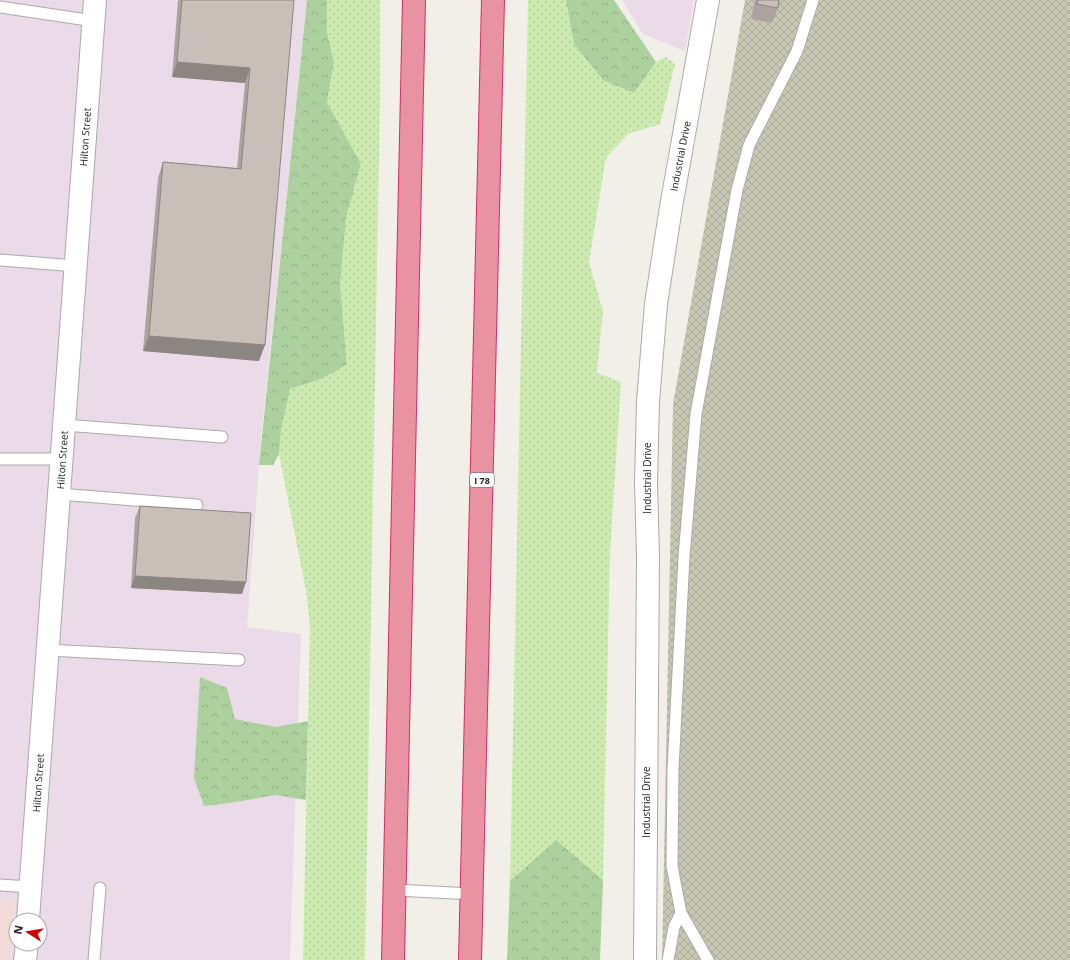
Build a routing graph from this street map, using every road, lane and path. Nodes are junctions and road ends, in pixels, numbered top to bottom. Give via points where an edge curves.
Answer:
1 (414, 0) edge
2 (494, 0) edge
3 (708, 0) edge
4 (813, 0) edge
5 (0, 7) edge
6 (94, 11) edge
7 (0, 260) edge
8 (76, 266) junction
9 (64, 425) junction
10 (222, 437) dead end
11 (0, 459) edge
12 (62, 459) junction
13 (59, 494) junction
14 (197, 505) dead end
15 (48, 650) junction
16 (239, 660) dead end
17 (0, 885) edge
18 (31, 887) junction
19 (100, 888) dead end
20 (395, 890) junction
21 (472, 894) junction
22 (29, 912) edge
23 (681, 913) junction
24 (94, 960) edge
25 (393, 960) edge
26 (470, 960) edge
27 (645, 960) edge
28 (668, 960) edge
29 (708, 960) edge

1 - 20 highway
2 - 21 highway, I 78
3 - 27 street, Industrial Drive via 656,304 648,401
4 - 23 lane via 797,51 749,145 737,190 696,414 684,557 673,769 672,866
5 - 6 lane
6 - 8 street, Hilton Street
7 - 8 lane
8 - 9 street, Hilton Street
9 - 10 lane
9 - 12 street, Hilton Street
11 - 12 lane
12 - 13 street, Hilton Street
13 - 14 lane
13 - 15 street, Hilton Street
15 - 16 lane
15 - 18 street, Hilton Street
17 - 18 lane
18 - 22 street, Hilton Street
19 - 24 lane
20 - 21 lane
20 - 25 highway
21 - 26 highway, I 78
23 - 28 lane via 674,927
23 - 29 lane

